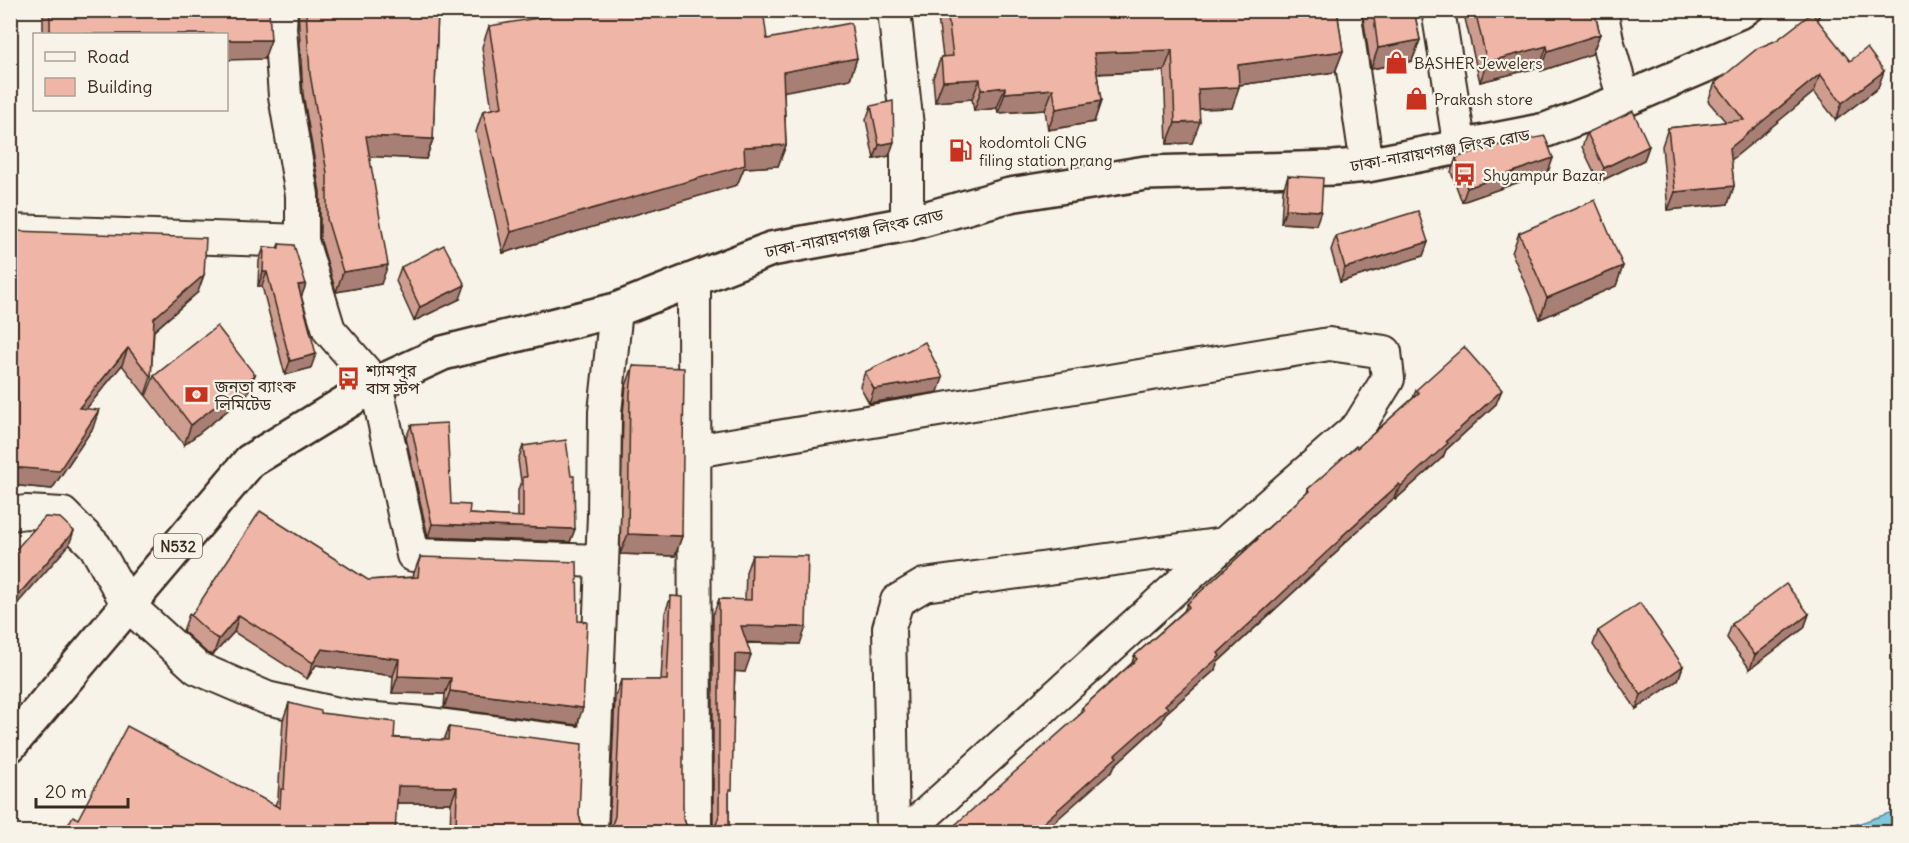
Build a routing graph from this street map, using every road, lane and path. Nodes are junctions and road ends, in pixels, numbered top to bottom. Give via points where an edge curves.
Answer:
1 (281, 10) edge
2 (894, 10) edge
3 (1344, 10) edge
4 (1438, 10) edge
5 (1601, 10) edge
6 (1802, 10) edge
7 (1624, 100) junction
8 (1460, 148) junction
9 (1367, 165) junction
10 (907, 224) junction
11 (10, 231) edge
12 (302, 241) junction
13 (694, 279) junction
14 (616, 310) junction
15 (376, 384) junction
16 (695, 451) junction
17 (10, 514) edge
18 (1224, 544) junction
19 (602, 561) junction
20 (128, 605) junction
21 (10, 745) edge
22 (594, 745) junction
23 (591, 832) edge
24 (695, 832) edge
25 (893, 832) edge
26 (906, 832) edge

1 - 12 street via 285,96 302,195
2 - 10 street via 907,126
3 - 9 street
4 - 8 street
5 - 7 street
6 - 7 highway, ঢাকা-নারায়ণগঞ্জ লিংক রোড / N532 via 1759,42
7 - 8 highway, ঢাকা-নারায়ণগঞ্জ লিংক রোড / N532 via 1546,130
8 - 9 highway, ঢাকা-নারায়ণগঞ্জ লিংক রোড / N532
9 - 10 highway, ঢাকা-নারায়ণগঞ্জ লিংক রোড / N532 via 1146,173 1010,195
10 - 13 highway, ঢাকা-নারায়ণগঞ্জ লিংক রোড / N532 via 771,249
11 - 12 street
12 - 15 street via 328,330
13 - 14 highway, ঢাকা-নারায়ণগঞ্জ লিংক রোড / N532
13 - 16 street
14 - 15 highway, ঢাকা-নারায়ণগঞ্জ লিংক রোড / N532 via 443,353
14 - 19 street via 605,412
15 - 19 street via 413,555
15 - 20 highway, ঢাকা-নারায়ণগঞ্জ লিংক রোড / N532 via 250,461
16 - 18 street via 1329,344 1386,352 1388,380 1359,426
16 - 24 street
17 - 20 street via 63,514 95,546
18 - 25 street via 924,585 897,601 890,628
18 - 26 street
19 - 22 street
20 - 21 highway, ঢাকা-নারায়ণগঞ্জ লিংক রোড / N532
20 - 22 street via 197,668 267,698 352,717
22 - 23 street

